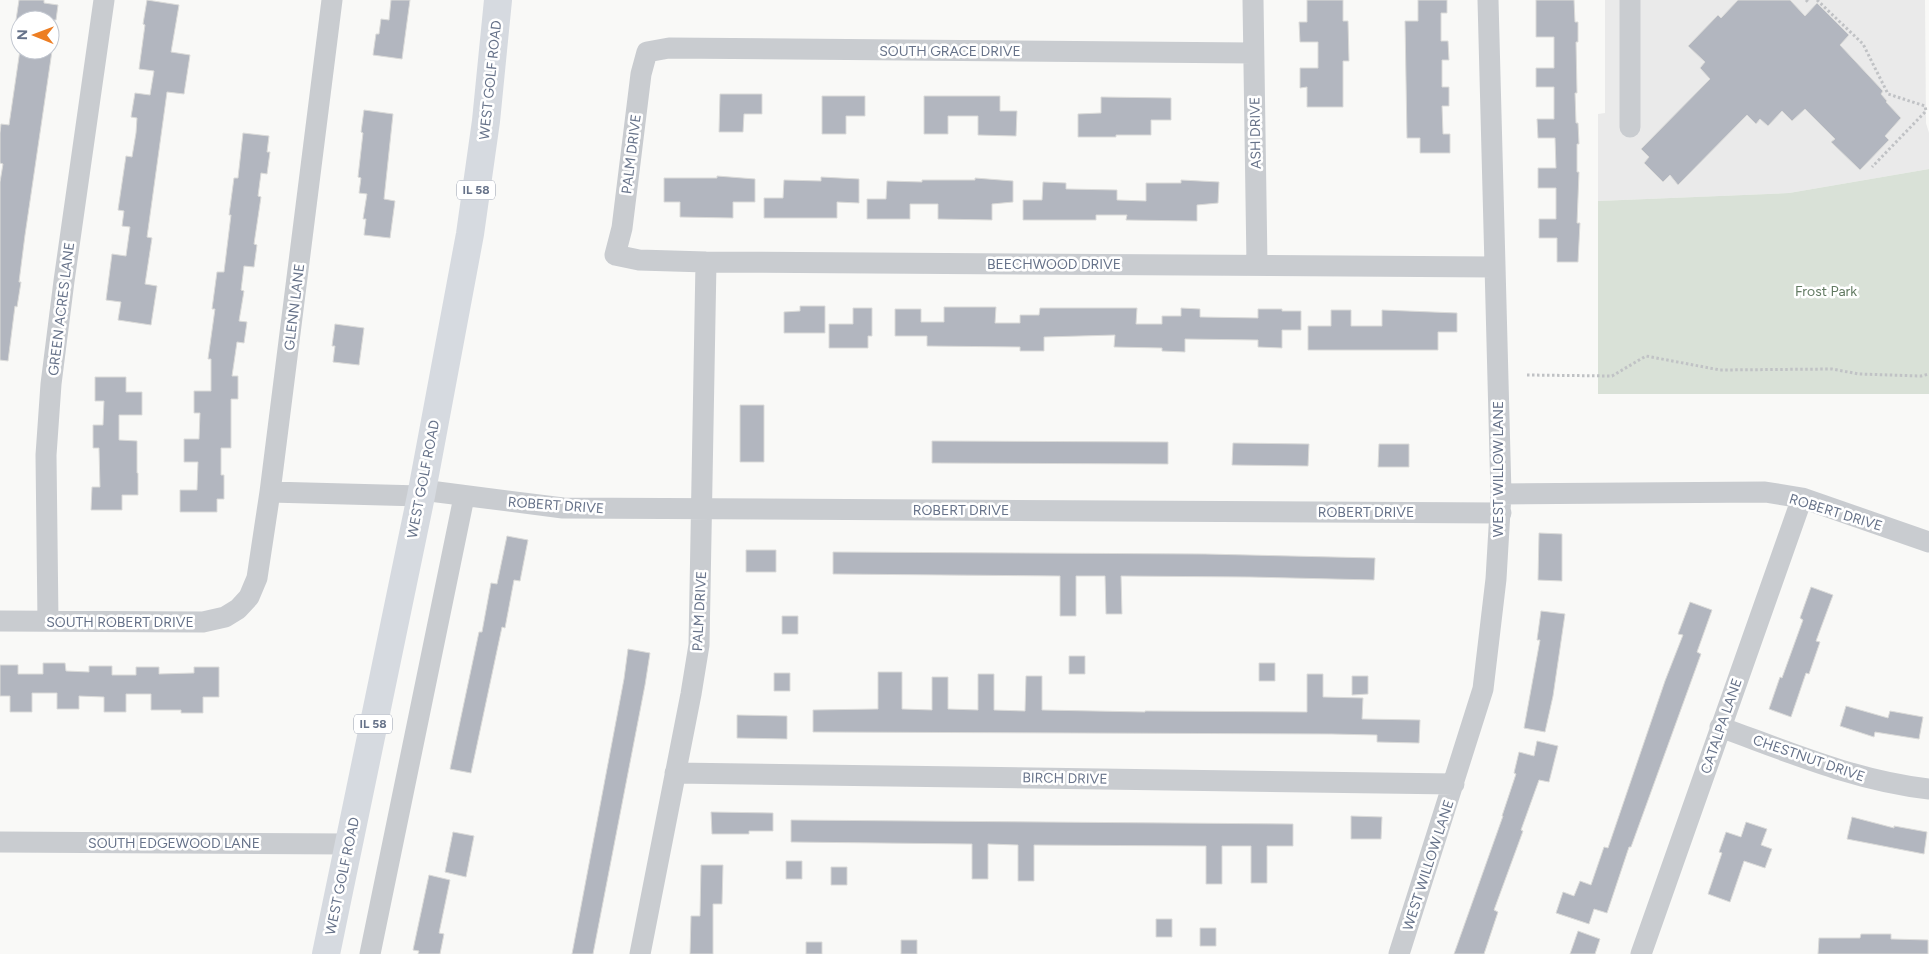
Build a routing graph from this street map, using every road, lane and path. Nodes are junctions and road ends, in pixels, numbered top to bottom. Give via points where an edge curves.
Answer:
1 (104, 0) edge
2 (332, 0) edge
3 (498, 0) edge
4 (1253, 0) edge
5 (1488, 0) edge
6 (1630, 0) edge
7 (1806, 0) edge
8 (1810, 0) edge
9 (1817, 0) edge
10 (647, 52) joint
11 (1253, 53) junction
12 (1630, 126) dead end
13 (1872, 167) dead end
14 (614, 255) joint
15 (706, 262) junction
16 (1257, 265) junction
17 (1494, 267) junction
18 (1929, 374) edge
19 (1527, 375) dead end
20 (270, 492) junction
21 (421, 493) junction
22 (464, 497) junction
23 (1802, 498) junction
24 (1501, 503) junction
25 (702, 509) junction
26 (1929, 542) edge
27 (238, 609) joint
28 (0, 621) edge
29 (48, 621) junction
30 (1720, 727) junction
31 (676, 772) junction
32 (1454, 784) junction
33 (1929, 789) edge
34 (0, 842) edge
35 (349, 844) junction
36 (326, 954) edge
37 (370, 954) edge
38 (640, 954) edge
39 (1399, 954) edge
40 (1641, 954) edge

1 - 29 street, GREEN ACRES LANE via 51,384 46,455
2 - 20 street, GLENN LANE
3 - 21 main road, WEST GOLF ROAD / IL 58 via 470,234
4 - 11 street, ASH DRIVE
5 - 17 street, WEST WILLOW LANE
6 - 12 street
7 - 8 path
9 - 13 path via 1863,44 1888,94 1925,106 1926,111
10 - 11 street, SOUTH GRACE DRIVE via 669,48
10 - 14 street, PALM DRIVE via 641,74 622,228
11 - 16 street, ASH DRIVE
14 - 15 street, BEECHWOOD DRIVE via 639,260
15 - 16 street, BEECHWOOD DRIVE
15 - 25 street, PALM DRIVE
16 - 17 street, BEECHWOOD DRIVE
17 - 24 street, WEST WILLOW LANE
18 - 19 path via 1859,374 1832,369 1747,372 1646,356 1612,376
20 - 21 street, ROBERT DRIVE
20 - 27 street, GLENN LANE via 257,578 249,597
21 - 22 street, ROBERT DRIVE
21 - 35 main road, WEST GOLF ROAD / IL 58
22 - 25 street, ROBERT DRIVE via 564,508
22 - 37 street
23 - 24 street, ROBERT DRIVE via 1764,492
23 - 26 street, ROBERT DRIVE
23 - 30 street, CATALPA LANE
24 - 25 street, ROBERT DRIVE
24 - 32 street, WEST WILLOW LANE via 1483,689
25 - 31 street, PALM DRIVE via 699,645
27 - 29 street, SOUTH ROBERT DRIVE via 225,617 203,622
28 - 29 street, SOUTH ROBERT DRIVE
30 - 33 street, CHESTNUT DRIVE via 1842,772
30 - 40 street, CATALPA LANE
31 - 32 street, BIRCH DRIVE
31 - 38 street, PALM DRIVE
32 - 39 street, WEST WILLOW LANE
34 - 35 street, SOUTH EDGEWOOD LANE
35 - 36 main road, WEST GOLF ROAD / IL 58

